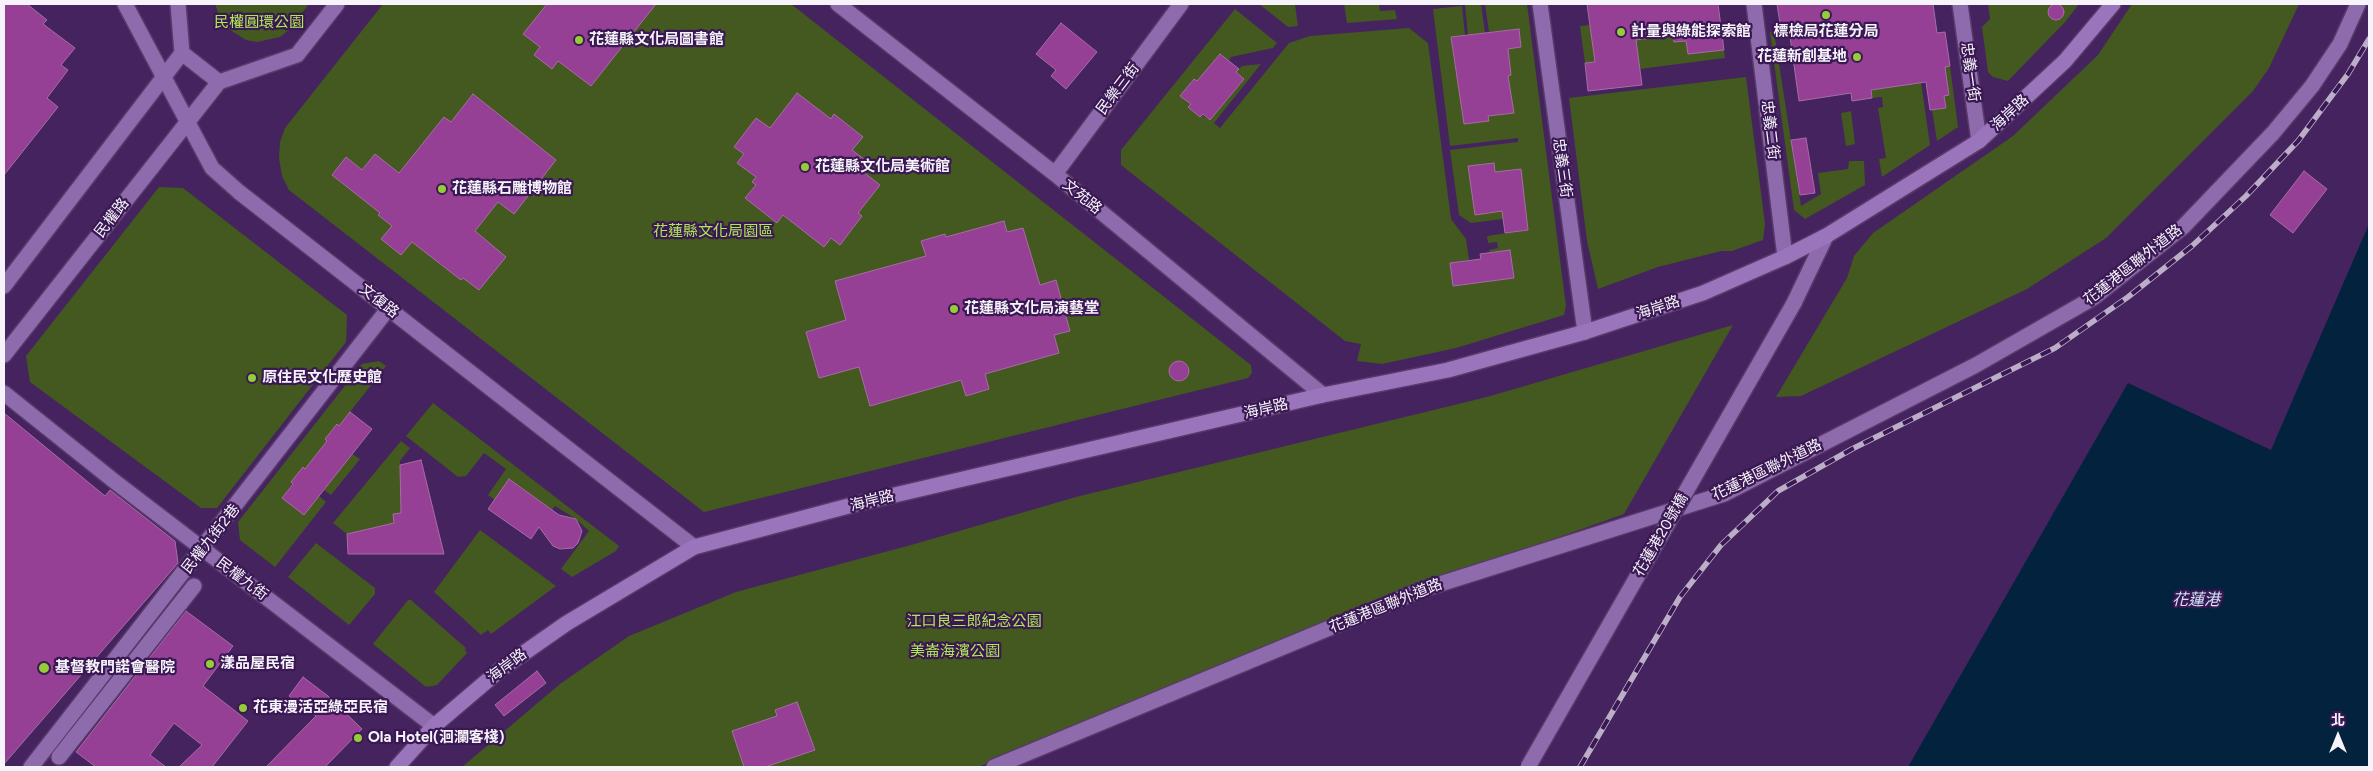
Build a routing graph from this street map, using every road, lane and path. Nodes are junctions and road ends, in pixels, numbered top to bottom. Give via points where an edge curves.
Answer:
1 (125, 4) edge
2 (178, 4) edge
3 (338, 4) edge
4 (838, 4) edge
5 (1181, 4) edge
6 (1540, 4) edge
7 (1754, 4) edge
8 (1960, 4) edge
9 (2113, 4) edge
10 (2358, 4) edge
11 (182, 52) junction
12 (164, 77) junction
13 (219, 82) junction
14 (188, 122) junction
15 (1979, 141) junction
16 (1055, 174) junction
17 (1826, 236) junction
18 (1785, 257) junction
19 (4, 286) edge
20 (388, 309) junction
21 (1585, 332) junction
22 (4, 355) edge
23 (4, 393) edge
24 (1323, 395) junction
25 (694, 547) junction
26 (203, 549) junction
27 (194, 586) dead end
28 (434, 726) junction
29 (59, 757) dead end
30 (31, 767) edge
31 (397, 767) edge
32 (994, 767) edge
33 (1528, 767) edge

1 - 12 street, 文復路
2 - 11 street
3 - 13 street via 297,55
4 - 16 street, 文苑路
5 - 16 street, 民樂三街
6 - 21 street, 忠義三街
7 - 18 street, 忠義二街
8 - 15 street, 忠義一街
9 - 15 main road, 海岸路 via 2066,61
10 - 32 street, 花蓮港區聯外道路 via 2340,44 2312,86 2273,133 2183,227 2093,298 1976,365 1724,494 1421,590
11 - 12 street
11 - 13 street
12 - 14 street, 文復路
12 - 19 street
13 - 14 street, 民權路
14 - 20 street, 文復路 via 212,168
14 - 22 street, 民權路
15 - 17 main road, 海岸路
16 - 24 street, 文苑路
17 - 18 main road, 海岸路
17 - 33 street, 花蓮港20號橋, bridge via 1794,303
18 - 21 main road, 海岸路 via 1703,293
20 - 25 street, 文復路
20 - 26 street, 民權九街2巷
21 - 24 main road, 海岸路 via 1448,370
23 - 26 street, 民權九街
24 - 25 main road, 海岸路 via 856,504
25 - 28 main road, 海岸路 via 567,623 501,669
26 - 28 street, 民權九街
26 - 30 street, 民權九街2巷
27 - 29 street
28 - 31 main road, 海岸路

